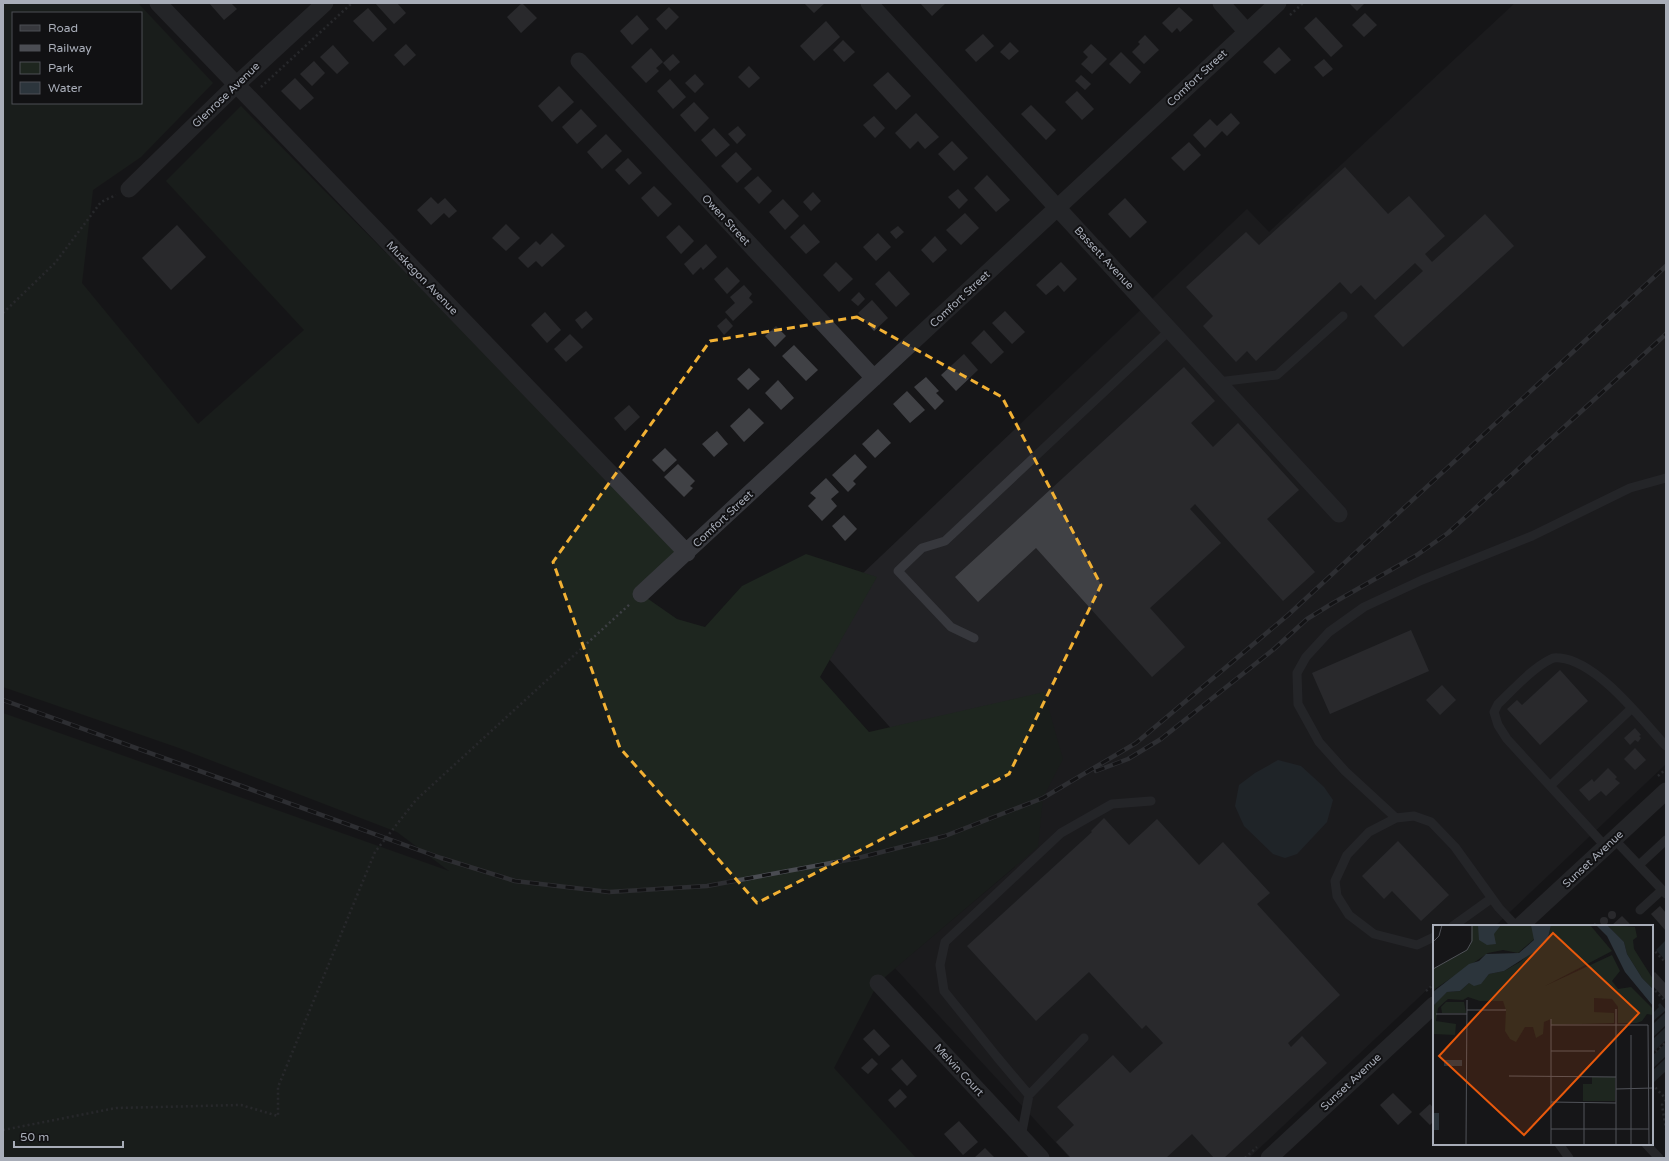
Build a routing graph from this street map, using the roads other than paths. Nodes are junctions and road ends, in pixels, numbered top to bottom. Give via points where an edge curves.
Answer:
1 (158, 3) edge
2 (325, 3) edge
3 (868, 3) edge
4 (1221, 3) edge
5 (1278, 3) edge
6 (1248, 32) junction
7 (579, 61) dead end
8 (236, 85) junction
9 (128, 189) road end
10 (1058, 208) junction
11 (1343, 316) dead end
12 (1170, 330) junction
13 (874, 378) junction
14 (1218, 382) junction
15 (1666, 478) edge
16 (1339, 514) dead end
17 (687, 553) junction
18 (641, 594) road end
19 (974, 638) dead end
20 (1632, 708) junction
21 (1666, 746) edge
22 (1550, 786) junction
23 (1666, 791) edge
24 (1151, 801) dead end
25 (1396, 818) junction
26 (1666, 840) edge
27 (1610, 843) junction
28 (1639, 865) junction
29 (1664, 892) edge
30 (1492, 898) junction
31 (1640, 910) dead end
32 (1454, 925) edge
33 (1515, 925) edge
34 (1521, 925) edge
35 (1433, 937) edge
36 (878, 983) dead end
37 (1433, 1008) edge
38 (1084, 1038) dead end
39 (1029, 1095) junction
40 (1021, 1137) junction
41 (1559, 1145) edge
42 (1647, 1145) edge
43 (1041, 1158) edge
44 (1269, 1158) edge
45 (1568, 1158) edge
46 (1659, 1158) edge

1 - 8 street, Muskegon Avenue
2 - 8 street, Glenrose Avenue
3 - 10 street, Bassett Avenue
4 - 6 street
5 - 6 street, Comfort Street
6 - 10 street, Comfort Street
7 - 13 street, Owen Street
8 - 9 street, Glenrose Avenue
8 - 17 street, Muskegon Avenue
10 - 12 street, Bassett Avenue
10 - 13 street, Comfort Street
11 - 14 lane via 1277,375
12 - 14 street, Bassett Avenue
12 - 19 lane via 945,541 922,548 898,571 950,627
13 - 17 street, Comfort Street
14 - 16 street, Bassett Avenue
15 - 25 lane via 1630,488 1532,536 1422,580 1364,607 1329,632 1306,657 1297,673 1298,704 1318,742
17 - 18 street, Comfort Street
20 - 21 lane
20 - 22 lane
20 - 22 lane via 1586,667 1567,659 1553,658 1536,669 1498,704 1494,712 1498,725
22 - 27 lane
23 - 27 street, Sunset Avenue
24 - 39 lane via 1112,804 1061,833 944,942 940,965 944,991
25 - 30 lane via 1414,816 1430,822 1455,847
25 - 35 lane via 1370,832 1347,855 1335,880 1337,896 1349,915 1374,934 1417,945
26 - 28 lane
27 - 28 lane
27 - 34 street, Sunset Avenue
28 - 29 lane
29 - 31 lane
30 - 32 lane
30 - 33 lane
36 - 40 street, Melvin Court
37 - 44 street, Sunset Avenue
38 - 39 lane
39 - 40 lane
40 - 43 street, Melvin Court
41 - 45 lane
42 - 46 lane

